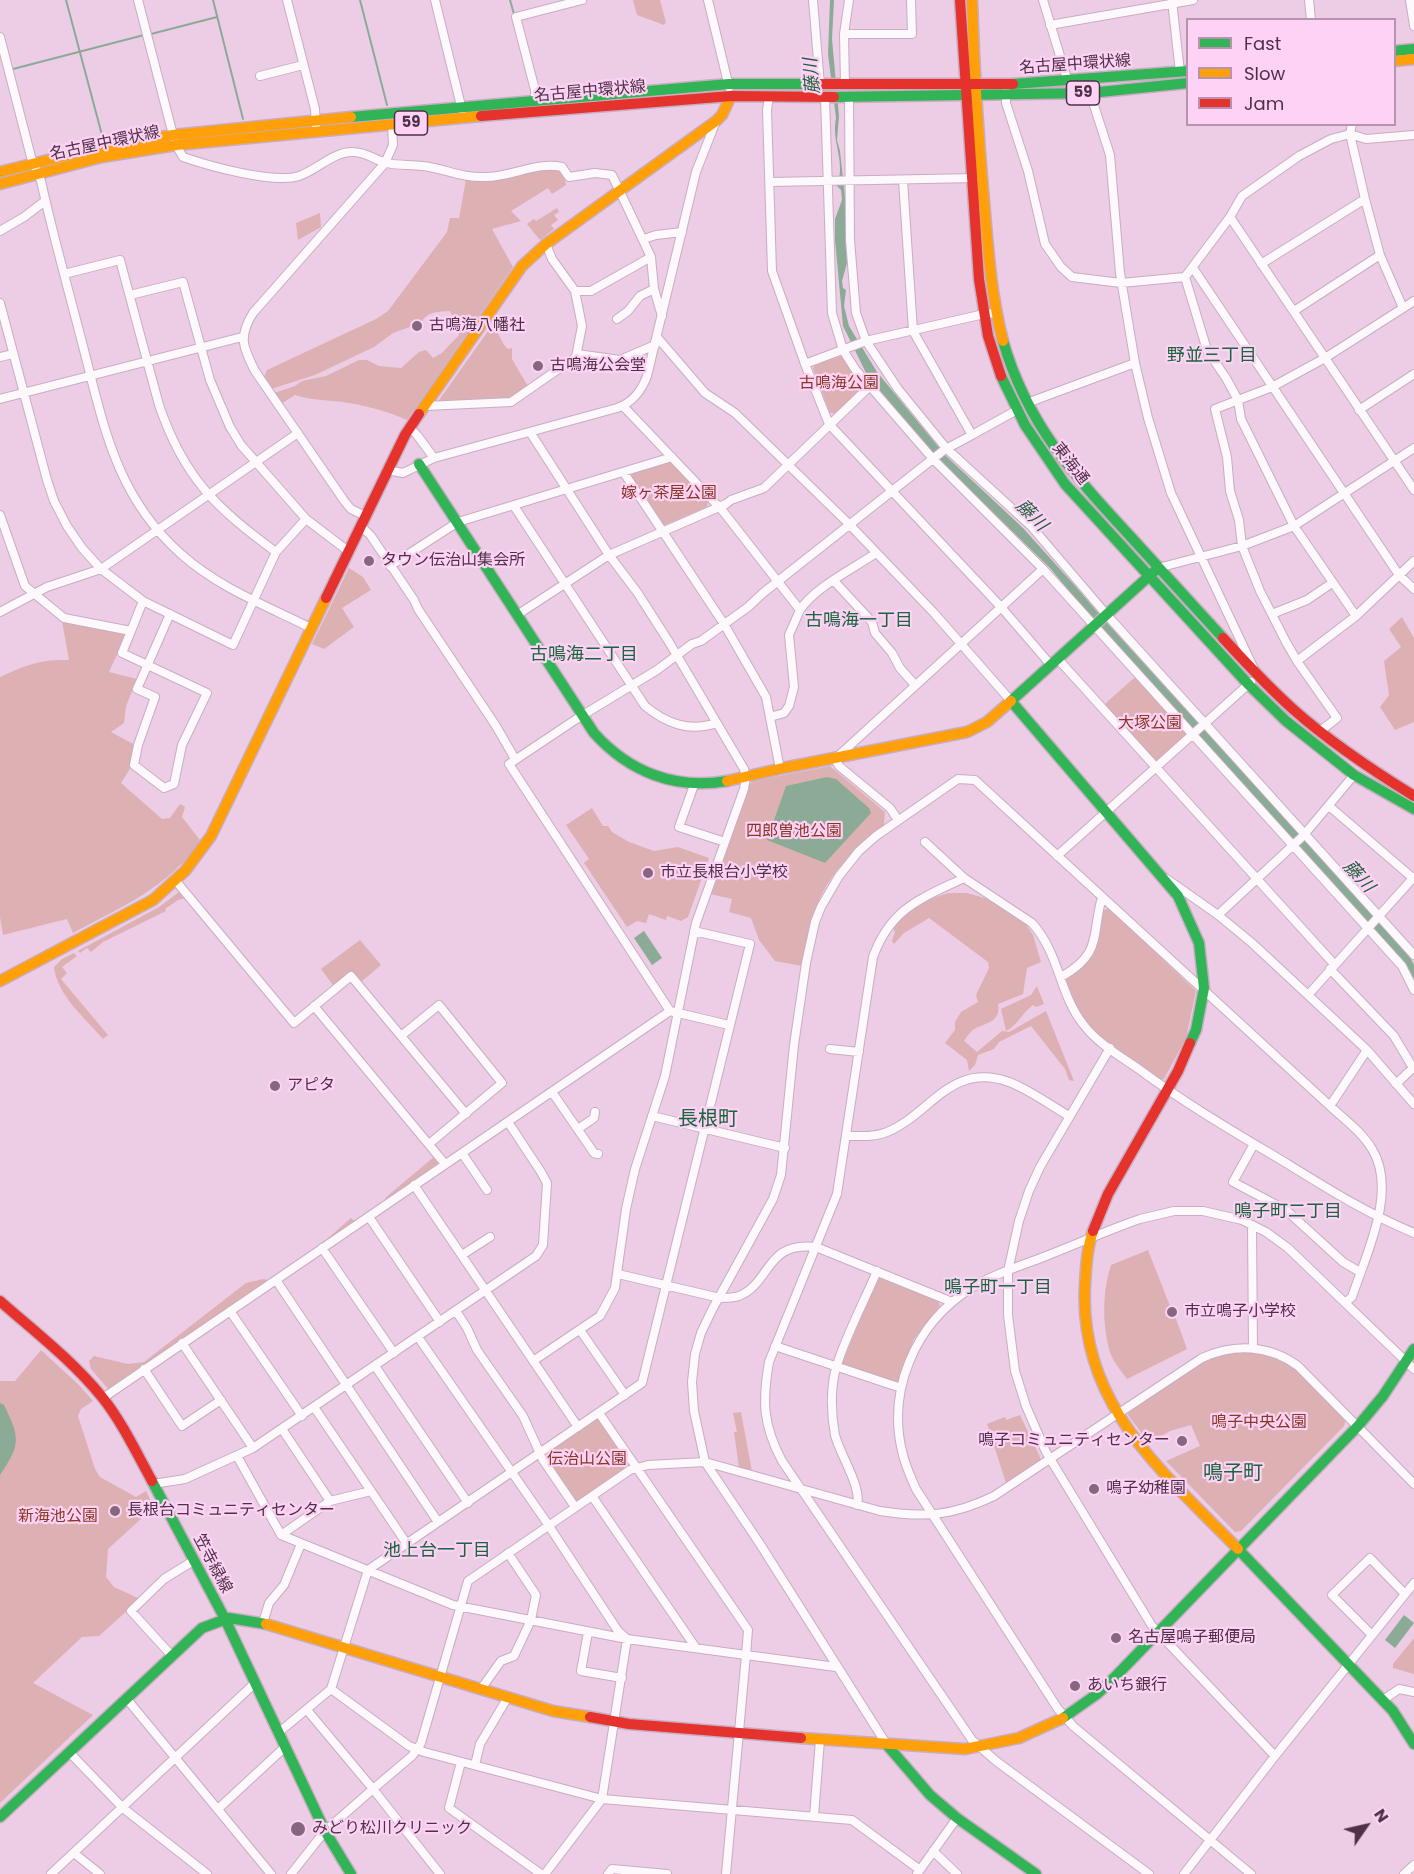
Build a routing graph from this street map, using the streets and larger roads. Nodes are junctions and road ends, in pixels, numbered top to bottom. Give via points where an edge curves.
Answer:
1 (138, 0) edge
2 (287, 0) edge
3 (435, 0) edge
4 (582, 0) edge
5 (708, 0) edge
6 (813, 0) edge
7 (849, 0) edge
8 (911, 0) edge
9 (960, 0) edge
10 (972, 0) edge
11 (1043, 0) edge
12 (1193, 0) edge
13 (1309, 0) edge
14 (1410, 0) edge
15 (1172, 2) edge
16 (1413, 11) edge
17 (1311, 18) edge
18 (1050, 25) junction
19 (1414, 26) edge
20 (844, 34) junction
21 (0, 37) edge
22 (1414, 49) edge
23 (1396, 51) edge
24 (1414, 59) edge
25 (1396, 61) edge
26 (303, 65) junction
27 (1184, 71) edge
28 (260, 76) dead end
29 (1068, 81) junction
30 (1186, 83) edge
31 (729, 84) junction
32 (844, 84) junction
33 (822, 85) junction
34 (971, 89) junction
35 (1006, 90) junction
36 (1090, 93) junction
37 (731, 96) junction
38 (769, 97) junction
39 (825, 97) junction
40 (847, 97) junction
41 (535, 100) junction
42 (462, 106) junction
43 (463, 118) junction
44 (316, 120) junction
45 (716, 121) junction
46 (392, 125) junction
47 (1351, 129) edge
48 (316, 132) junction
49 (1414, 135) edge
50 (174, 140) junction
51 (385, 163) junction
52 (33, 164) junction
53 (0, 172) edge
54 (37, 174) junction
55 (977, 178) junction
56 (829, 180) junction
57 (903, 180) junction
58 (849, 181) junction
59 (770, 182) junction
60 (0, 184) edge
61 (620, 190) junction
62 (1365, 199) junction
63 (45, 201) junction
64 (1230, 218) junction
65 (0, 231) edge
66 (682, 232) junction
67 (644, 239) junction
68 (546, 244) junction
69 (1380, 255) junction
70 (651, 257) junction
71 (1261, 264) junction
72 (1193, 268) junction
73 (64, 274) junction
74 (1185, 277) junction
75 (669, 283) junction
76 (1121, 283) junction
77 (654, 287) junction
78 (575, 291) junction
79 (130, 295) junction
80 (1414, 301) edge
81 (0, 303) edge
82 (1403, 308) junction
83 (1294, 311) junction
84 (996, 313) junction
85 (984, 314) junction
86 (2, 316) edge
87 (662, 316) junction
88 (617, 319) dead end
89 (913, 331) junction
90 (243, 336) junction
91 (656, 341) junction
92 (864, 342) junction
93 (202, 347) junction
94 (845, 350) junction
95 (13, 354) junction
96 (578, 354) junction
97 (0, 357) edge
98 (1325, 358) junction
99 (147, 361) junction
100 (1135, 363) junction
101 (805, 364) junction
102 (1414, 374) edge
103 (91, 376) junction
104 (869, 387) junction
105 (1272, 387) junction
106 (24, 393) junction
107 (0, 399) edge
108 (1238, 400) junction
109 (426, 406) junction
110 (623, 406) junction
111 (1022, 406) junction
112 (1359, 410) junction
113 (829, 424) junction
114 (410, 428) junction
115 (530, 432) junction
116 (298, 433) junction
117 (972, 435) junction
118 (1414, 448) edge
119 (945, 449) junction
120 (434, 458) junction
121 (672, 458) junction
122 (934, 458) junction
123 (1394, 461) junction
124 (255, 463) junction
125 (419, 464) junction
126 (789, 464) junction
127 (387, 470) junction
128 (624, 472) junction
129 (568, 489) junction
130 (1414, 490) edge
131 (891, 491) junction
132 (1344, 494) junction
133 (208, 495) junction
134 (514, 506) junction
135 (720, 507) junction
136 (0, 515) edge
137 (306, 519) junction
138 (363, 521) junction
139 (458, 522) junction
140 (849, 524) junction
141 (1294, 526) junction
142 (157, 531) junction
143 (663, 531) junction
144 (1242, 546) junction
145 (348, 551) junction
146 (276, 552) junction
147 (876, 553) junction
148 (609, 555) junction
149 (1201, 557) junction
150 (1414, 561) edge
151 (390, 566) junction
152 (1158, 568) junction
153 (101, 569) junction
154 (1043, 569) junction
155 (1400, 574) junction
156 (1149, 576) junction
157 (777, 581) junction
158 (834, 581) junction
159 (566, 583) junction
160 (1332, 583) junction
161 (1414, 589) edge
162 (36, 594) junction
163 (254, 599) junction
164 (143, 601) junction
165 (1001, 607) junction
166 (800, 610) junction
167 (0, 612) edge
168 (170, 614) junction
169 (1272, 614) junction
170 (517, 615) junction
171 (1356, 616) junction
172 (1100, 619) junction
173 (724, 624) junction
174 (311, 628) junction
175 (130, 632) junction
176 (961, 644) junction
177 (676, 655) junction
178 (1054, 661) junction
179 (1297, 662) junction
180 (146, 664) junction
181 (1255, 673) junction
182 (630, 685) junction
183 (915, 685) junction
184 (1249, 685) junction
185 (1011, 701) junction
186 (583, 715) junction
187 (770, 717) junction
188 (717, 723) junction
189 (1205, 724) junction
190 (1319, 732) junction
191 (1195, 734) junction
192 (515, 759) junction
193 (835, 759) junction
194 (1157, 768) junction
195 (780, 769) junction
196 (1354, 775) junction
197 (746, 777) junction
198 (694, 785) junction
199 (1414, 796) edge
200 (1329, 806) junction
201 (1414, 808) edge
202 (1108, 812) junction
203 (898, 820) junction
204 (1305, 835) junction
205 (725, 842) junction
206 (925, 842) dead end
207 (1295, 845) junction
208 (1057, 856) junction
209 (1161, 875) junction
210 (964, 878) junction
211 (1414, 878) edge
212 (1256, 879) junction
213 (175, 880) junction
214 (1102, 897) junction
215 (1218, 915) junction
216 (1377, 916) junction
217 (1368, 927) junction
218 (694, 931) junction
219 (1414, 954) edge
220 (1332, 966) junction
221 (1061, 977) junction
222 (0, 981) edge
223 (1414, 990) edge
224 (1204, 992) junction
225 (1308, 994) junction
226 (314, 1006) junction
227 (673, 1012) junction
228 (729, 1025) junction
229 (401, 1036) junction
230 (1110, 1048) junction
231 (830, 1049) dead end
232 (1367, 1050) junction
233 (859, 1052) junction
234 (1414, 1068) edge
235 (1395, 1084) junction
236 (1167, 1090) junction
237 (552, 1092) junction
238 (1414, 1104) edge
239 (1330, 1106) junction
240 (595, 1112) dead end
241 (466, 1114) junction
242 (652, 1116) junction
243 (1069, 1116) junction
244 (508, 1122) junction
245 (578, 1129) junction
246 (704, 1129) junction
247 (846, 1136) junction
248 (429, 1144) junction
249 (1254, 1144) junction
250 (785, 1148) junction
251 (462, 1153) junction
252 (598, 1154) dead end
253 (445, 1164) junction
254 (414, 1185) junction
255 (486, 1190) dead end
256 (369, 1217) junction
257 (1378, 1218) junction
258 (1252, 1225) junction
259 (1414, 1233) edge
260 (490, 1237) dead end
261 (1090, 1239) junction
262 (816, 1247) junction
263 (322, 1248) junction
264 (462, 1255) junction
265 (1008, 1270) junction
266 (877, 1271) junction
267 (1360, 1272) junction
268 (618, 1274) junction
269 (276, 1280) junction
270 (666, 1286) junction
271 (486, 1290) junction
272 (720, 1298) junction
273 (0, 1301) edge
274 (952, 1302) junction
275 (1346, 1302) junction
276 (230, 1311) junction
277 (456, 1311) junction
278 (440, 1322) junction
279 (580, 1330) junction
280 (418, 1337) junction
281 (183, 1343) junction
282 (775, 1346) junction
283 (1253, 1348) junction
284 (1414, 1349) edge
285 (394, 1353) junction
286 (533, 1361) junction
287 (375, 1366) junction
288 (1411, 1366) edge
289 (836, 1367) junction
290 (144, 1369) junction
291 (346, 1386) junction
292 (901, 1388) junction
293 (625, 1395) junction
294 (103, 1398) junction
295 (221, 1400) junction
296 (314, 1407) junction
297 (599, 1413) junction
298 (1116, 1415) junction
299 (302, 1416) junction
300 (1358, 1426) junction
301 (578, 1427) junction
302 (282, 1429) junction
303 (253, 1448) junction
304 (541, 1453) junction
305 (237, 1456) junction
306 (1050, 1458) junction
307 (705, 1461) junction
308 (636, 1467) junction
309 (512, 1473) junction
310 (153, 1484) junction
311 (1414, 1484) edge
312 (801, 1489) junction
313 (371, 1491) junction
314 (592, 1496) junction
315 (330, 1501) junction
316 (468, 1503) junction
317 (857, 1505) junction
318 (575, 1507) junction
319 (933, 1516) junction
320 (438, 1522) junction
321 (548, 1526) junction
322 (281, 1535) junction
323 (301, 1544) junction
324 (407, 1544) junction
325 (1239, 1549) junction
326 (508, 1553) junction
327 (193, 1561) junction
328 (368, 1570) junction
329 (1414, 1583) edge
330 (1405, 1594) junction
331 (460, 1608) junction
332 (225, 1619) junction
333 (531, 1620) junction
334 (263, 1623) junction
335 (588, 1632) junction
336 (1157, 1633) junction
337 (1372, 1635) junction
338 (627, 1639) junction
339 (344, 1648) junction
340 (696, 1648) junction
341 (746, 1655) junction
342 (172, 1656) junction
343 (1350, 1664) junction
344 (836, 1667) junction
345 (440, 1677) junction
346 (622, 1678) junction
347 (255, 1683) junction
348 (331, 1689) junction
349 (481, 1689) junction
350 (1414, 1692) edge
351 (508, 1697) junction
352 (126, 1698) junction
353 (1383, 1700) junction
354 (308, 1710) junction
355 (1065, 1717) junction
356 (614, 1722) junction
357 (278, 1733) junction
358 (739, 1733) junction
359 (820, 1740) junction
360 (1414, 1744) edge
361 (887, 1745) junction
362 (285, 1747) junction
363 (980, 1747) junction
364 (417, 1750) junction
365 (69, 1752) junction
366 (1275, 1756) junction
367 (175, 1757) junction
368 (461, 1762) junction
369 (475, 1765) junction
370 (373, 1790) junction
371 (602, 1800) junction
372 (123, 1808) junction
373 (218, 1809) junction
374 (732, 1810) junction
375 (814, 1816) junction
376 (0, 1817) edge
377 (957, 1818) junction
378 (326, 1831) junction
379 (1210, 1840) junction
380 (933, 1851) junction
381 (74, 1853) junction
382 (1414, 1864) edge
383 (919, 1872) edge
384 (51, 1874) edge
385 (100, 1874) edge
386 (207, 1874) edge
387 (271, 1874) edge
388 (291, 1874) edge
389 (351, 1874) edge
390 (440, 1874) edge
391 (543, 1874) edge
392 (608, 1874) edge
393 (667, 1874) edge
394 (726, 1874) edge
395 (957, 1874) edge
396 (1036, 1874) edge
397 (1149, 1874) edge
398 (1184, 1874) edge
399 (1251, 1874) edge
400 (1404, 1874) edge

1 - 50 street
2 - 26 street
3 - 42 street
4 - 41 street via 516,17
5 - 31 street
6 - 33 street
7 - 20 street
8 - 20 street via 912,34
9 - 34 street, 東海通
10 - 34 street, 東海通
11 - 18 street
12 - 15 street
13 - 17 street
14 - 16 street
15 - 18 street
15 - 27 street
16 - 19 street
18 - 29 street
20 - 32 street
21 - 52 street
22 - 23 street
24 - 25 street
26 - 28 street
26 - 44 street
27 - 29 street, 名古屋中環状線 / 59
29 - 35 street, 名古屋中環状線 / 59
30 - 36 street, 名古屋中環状線 / 59
31 - 33 street, 名古屋中環状線 / 59
31 - 37 street
31 - 41 street, 名古屋中環状線 / 59
32 - 33 street, 名古屋中環状線 / 59
32 - 34 street, 名古屋中環状線 / 59
34 - 35 street, 名古屋中環状線 / 59
34 - 40 street, 名古屋中環状線 / 59
34 - 55 street, 東海通
35 - 36 street, 名古屋中環状線 / 59
35 - 76 street via 1045,244 1072,277
36 - 76 street via 1110,155
37 - 38 street, 名古屋中環状線 / 59
37 - 43 street, 名古屋中環状線 / 59
37 - 45 street
38 - 39 street, 名古屋中環状線 / 59
38 - 59 street
39 - 40 street, 名古屋中環状線 / 59
39 - 56 street
40 - 58 street
41 - 42 street, 名古屋中環状線 / 59
42 - 43 street
42 - 44 street, 名古屋中環状線 / 59
43 - 46 street, 名古屋中環状線 / 59
44 - 48 street
44 - 50 street, 名古屋中環状線 / 59
45 - 61 street
45 - 66 street via 696,172
46 - 48 street, 名古屋中環状線 / 59
46 - 51 street via 393,145
47 - 49 street via 1366,139
47 - 62 street
47 - 64 street via 1299,156 1242,196
48 - 50 street, 名古屋中環状線 / 59
50 - 51 street via 183,157 195,162 273,179 308,173 351,152
50 - 52 street, 名古屋中環状線 / 59 via 101,147
50 - 54 street, 名古屋中環状線 / 59
51 - 61 street via 423,166 466,177 558,166 569,177 612,175
51 - 90 street via 253,313
52 - 53 street, 名古屋中環状線 / 59
52 - 54 street
54 - 60 street, 名古屋中環状線 / 59
54 - 63 street
55 - 57 street
55 - 84 street, 東海通
55 - 85 street, 東海通 via 974,236
56 - 58 street
56 - 59 street
56 - 94 street via 832,313
57 - 58 street
57 - 89 street
58 - 92 street via 856,313
59 - 101 street via 772,271
61 - 67 street
61 - 68 street
62 - 69 street
62 - 71 street
63 - 65 street
63 - 73 street
64 - 71 street
64 - 72 street
66 - 67 street
66 - 75 street
67 - 70 street
68 - 78 street
68 - 109 street via 522,266
69 - 82 street
69 - 83 street
70 - 77 street
70 - 78 street via 591,291
71 - 83 street
72 - 74 street
72 - 105 street
73 - 79 street via 120,260
73 - 103 street
74 - 76 street
74 - 108 street via 1207,350
75 - 77 street
75 - 87 street
76 - 100 street
77 - 87 street
77 - 88 street
78 - 96 street via 582,326
79 - 93 street via 183,282
79 - 99 street
80 - 82 street
81 - 86 street
82 - 98 street
83 - 98 street
84 - 85 street
84 - 111 street, 東海通
85 - 89 street
85 - 111 street, 東海通 via 997,364
86 - 95 street
87 - 91 street
89 - 92 street
89 - 117 street
90 - 93 street
90 - 116 street via 255,371
91 - 96 street via 620,360
91 - 110 street via 643,385
91 - 126 street via 710,398 735,413
92 - 94 street
92 - 119 street
93 - 99 street
93 - 124 street via 219,404
94 - 101 street
94 - 104 street
95 - 97 street
95 - 106 street
96 - 109 street via 511,402
98 - 105 street
98 - 112 street
99 - 103 street
99 - 133 street via 167,428
100 - 111 street
100 - 149 street via 1164,472
101 - 113 street
102 - 112 street
103 - 106 street
103 - 142 street via 119,470
104 - 113 street
104 - 122 street
105 - 108 street
105 - 132 street
106 - 107 street
106 - 153 street via 54,501 77,541
108 - 141 street via 1241,419
108 - 144 street via 1215,409
109 - 114 street
110 - 115 street
110 - 121 street
111 - 117 street
111 - 152 street, 東海通 via 1057,453
111 - 156 street, 東海通 via 1047,461
112 - 123 street
113 - 126 street
113 - 131 street
114 - 120 street
114 - 127 street
115 - 120 street
115 - 129 street
116 - 124 street
116 - 138 street via 345,502
117 - 119 street
118 - 123 street
119 - 122 street
119 - 172 street via 1031,526
120 - 125 street
121 - 128 street
121 - 135 street
122 - 131 street
122 - 154 street
123 - 130 street
123 - 132 street
124 - 133 street
124 - 137 street
125 - 127 street via 403,473
125 - 139 street
126 - 135 street via 764,488
126 - 140 street
127 - 138 street
128 - 129 street
128 - 143 street
129 - 134 street
129 - 148 street
131 - 140 street
131 - 165 street
132 - 141 street
132 - 155 street
133 - 142 street
133 - 146 street via 234,521
134 - 139 street
134 - 159 street
135 - 143 street
135 - 157 street
136 - 162 street via 26,586
137 - 145 street
137 - 146 street
138 - 145 street
138 - 151 street
139 - 151 street
139 - 170 street
140 - 147 street
140 - 157 street
141 - 144 street
141 - 160 street
142 - 153 street
142 - 163 street via 210,577
143 - 148 street
143 - 173 street
144 - 149 street
144 - 169 street
145 - 174 street
146 - 163 street
147 - 158 street
147 - 176 street
148 - 159 street
148 - 177 street
149 - 152 street
149 - 181 street
150 - 155 street
151 - 192 street
152 - 156 street
152 - 181 street, 東海通
153 - 162 street
153 - 164 street
154 - 165 street
154 - 172 street
155 - 161 street
155 - 171 street
156 - 172 street
156 - 184 street, 東海通
157 - 166 street
157 - 173 street
158 - 166 street
158 - 183 street via 872,622 874,633
159 - 170 street
159 - 182 street
160 - 169 street via 1307,600
160 - 171 street
162 - 167 street
162 - 175 street via 64,618
163 - 168 street via 233,645
163 - 174 street
164 - 168 street
164 - 175 street
165 - 176 street
165 - 178 street
166 - 187 street via 789,635 793,693 784,713
168 - 180 street
169 - 179 street
170 - 186 street
171 - 179 street
172 - 178 street
172 - 189 street
172 - 191 street
173 - 177 street
173 - 187 street via 766,697
174 - 213 street via 211,836
175 - 180 street via 122,653
176 - 183 street
176 - 185 street
177 - 182 street
177 - 188 street
178 - 185 street
178 - 194 street
179 - 190 street via 1337,718
180 - 180 street via 207,693 182,745 174,784 164,788 134,765 155,698 137,689
181 - 184 street
181 - 190 street, 東海通
182 - 186 street
182 - 188 street via 645,706 670,723 702,728
183 - 193 street
184 - 189 street
184 - 196 street, 東海通
185 - 193 street via 987,722 967,732
185 - 202 street
186 - 192 street
186 - 198 street via 604,745 626,763 656,777
187 - 195 street
188 - 197 street
189 - 191 street
189 - 204 street
190 - 199 street, 東海通
191 - 194 street
191 - 207 street
192 - 227 street via 509,764 511,770
193 - 195 street
193 - 203 street via 890,808
194 - 202 street
194 - 212 street
195 - 197 street
196 - 200 street
196 - 201 street, 東海通
197 - 198 street
197 - 205 street
198 - 205 street via 679,827
200 - 204 street
200 - 211 street
202 - 208 street
202 - 209 street
203 - 208 street via 958,779 975,780
203 - 250 street via 847,865 815,922 794,1045
204 - 207 street
204 - 216 street
205 - 218 street
206 - 210 street
207 - 212 street
207 - 217 street
208 - 214 street
209 - 215 street
209 - 224 street via 1186,909 1198,936
210 - 221 street via 1032,923 1050,947
210 - 233 street via 912,904 886,927 873,957
211 - 216 street
212 - 215 street
212 - 220 street
213 - 222 street via 153,900
213 - 226 street via 294,1023
214 - 221 street via 1092,948 1074,970
214 - 224 street
215 - 225 street
216 - 217 street
216 - 219 street
217 - 220 street
217 - 223 street via 1402,966
218 - 227 street
218 - 228 street via 750,944
220 - 225 street
220 - 234 street via 1394,1036
221 - 230 street via 1076,1015
224 - 236 street via 1195,1035
224 - 239 street
225 - 232 street
226 - 229 street via 351,976
226 - 248 street
227 - 228 street
227 - 237 street
227 - 242 street via 664,1076
228 - 246 street
229 - 241 street
229 - 241 street via 439,1005 502,1083
230 - 236 street
230 - 243 street
231 - 233 street
232 - 235 street
232 - 239 street
233 - 247 street
234 - 235 street
235 - 238 street
236 - 249 street
236 - 261 street via 1115,1181
237 - 244 street
237 - 245 street
239 - 257 street via 1373,1150 1382,1179
240 - 245 street via 594,1118
241 - 248 street
242 - 246 street
242 - 268 street via 626,1209
243 - 247 street via 1011,1082 980,1078 947,1088 906,1122 886,1132
243 - 265 street via 1029,1191
244 - 251 street
244 - 271 street via 546,1183 543,1245 536,1256
245 - 252 street
246 - 250 street
246 - 270 street
247 - 262 street via 837,1194
248 - 253 street
249 - 257 street
249 - 267 street via 1233,1182 1286,1210 1343,1262
250 - 272 street via 773,1199
251 - 253 street
251 - 255 street
253 - 254 street
254 - 256 street
254 - 264 street
256 - 263 street
256 - 278 street
257 - 259 street
257 - 267 street
258 - 261 street via 1216,1214 1174,1211 1140,1219
258 - 275 street via 1288,1248
258 - 283 street
260 - 264 street
261 - 265 street
261 - 298 street via 1084,1289 1088,1342
262 - 266 street
262 - 272 street via 798,1246 782,1252 749,1289 739,1296
262 - 282 street
263 - 269 street
263 - 285 street
264 - 271 street
265 - 274 street
265 - 306 street via 1008,1315 1015,1371
266 - 274 street
266 - 289 street
267 - 275 street via 1352,1297
268 - 270 street
268 - 279 street via 600,1316
269 - 276 street
269 - 291 street
270 - 272 street
270 - 293 street via 642,1383
271 - 277 street
271 - 286 street
272 - 307 street via 701,1334 692,1382
273 - 294 street, 笠寺緑線 via 74,1365
274 - 292 street via 922,1336
275 - 288 street
276 - 281 street
276 - 299 street
277 - 278 street
277 - 304 street via 477,1350 523,1416
278 - 280 street
279 - 286 street
279 - 293 street
280 - 285 street
280 - 309 street
281 - 290 street
281 - 295 street
282 - 289 street
282 - 312 street via 764,1391 765,1413 774,1445
283 - 298 street via 1229,1349 1202,1358
283 - 300 street via 1282,1355 1298,1366
284 - 288 street
285 - 287 street
286 - 301 street
287 - 291 street
287 - 316 street
288 - 300 street
289 - 292 street
289 - 317 street via 835,1433 859,1497
290 - 294 street
290 - 295 street via 182,1426
291 - 296 street
291 - 320 street
292 - 319 street via 898,1418 903,1455 916,1489
293 - 297 street
294 - 310 street, 笠寺緑線
295 - 303 street
296 - 299 street
296 - 313 street
297 - 301 street
297 - 308 street
298 - 306 street
298 - 325 street via 1145,1453
299 - 302 street
300 - 311 street
300 - 325 street
301 - 304 street
302 - 303 street
302 - 315 street
303 - 305 street
304 - 309 street
304 - 318 street
305 - 310 street via 186,1479
305 - 322 street
306 - 319 street via 982,1502
306 - 336 street
307 - 308 street
307 - 312 street
307 - 344 street
308 - 314 street
308 - 341 street via 748,1630
309 - 316 street
309 - 321 street
310 - 327 street, 笠寺緑線
312 - 317 street
312 - 363 street
313 - 315 street
313 - 324 street
314 - 318 street
314 - 340 street
315 - 322 street
316 - 320 street
317 - 319 street via 880,1512
318 - 321 street
319 - 355 street
320 - 324 street
321 - 326 street
321 - 338 street
322 - 323 street
323 - 328 street
323 - 334 street via 284,1585 269,1603
324 - 328 street
325 - 336 street
325 - 343 street
326 - 331 street via 468,1581
326 - 333 street via 536,1595
327 - 332 street, 笠寺緑線
327 - 342 street via 165,1579 131,1611
328 - 331 street
328 - 339 street
329 - 330 street
330 - 337 street
330 - 337 street via 1370,1558 1332,1595
331 - 333 street
331 - 345 street
332 - 334 street via 236,1617
332 - 342 street via 200,1630
332 - 347 street, 笠寺緑線
333 - 335 street
333 - 349 street via 514,1656 501,1661
334 - 339 street
335 - 338 street
335 - 346 street via 581,1671
336 - 355 street via 1097,1694
336 - 366 street
337 - 343 street
338 - 340 street
338 - 346 street
339 - 345 street
339 - 348 street
340 - 341 street
341 - 344 street
341 - 358 street
342 - 352 street
343 - 353 street
343 - 366 street
344 - 361 street
345 - 349 street
345 - 364 street
346 - 356 street
347 - 357 street, 笠寺緑線
347 - 367 street
348 - 354 street
348 - 364 street
349 - 351 street
350 - 353 street via 1399,1689
351 - 356 street via 553,1711
351 - 369 street via 480,1744
352 - 365 street
352 - 367 street
353 - 360 street
354 - 357 street
354 - 370 street
355 - 363 street via 1019,1738
355 - 379 street
356 - 358 street
356 - 371 street
357 - 362 street, 笠寺緑線
358 - 359 street
358 - 374 street
359 - 361 street
359 - 375 street
361 - 363 street
361 - 377 street via 930,1795
362 - 373 street
362 - 378 street, 笠寺緑線
363 - 397 street
364 - 368 street
364 - 370 street
365 - 372 street
365 - 376 street
366 - 379 street
367 - 372 street
367 - 373 street
368 - 369 street
368 - 391 street via 449,1808
369 - 371 street
370 - 378 street
370 - 390 street
371 - 374 street
371 - 391 street
372 - 381 street
372 - 386 street
373 - 387 street
374 - 375 street
374 - 394 street
375 - 383 street via 852,1820
377 - 380 street
377 - 396 street
378 - 388 street
378 - 389 street, 笠寺緑線
379 - 398 street
379 - 399 street
380 - 383 street
380 - 395 street
381 - 384 street
381 - 385 street
382 - 400 street
392 - 393 street via 612,1869

